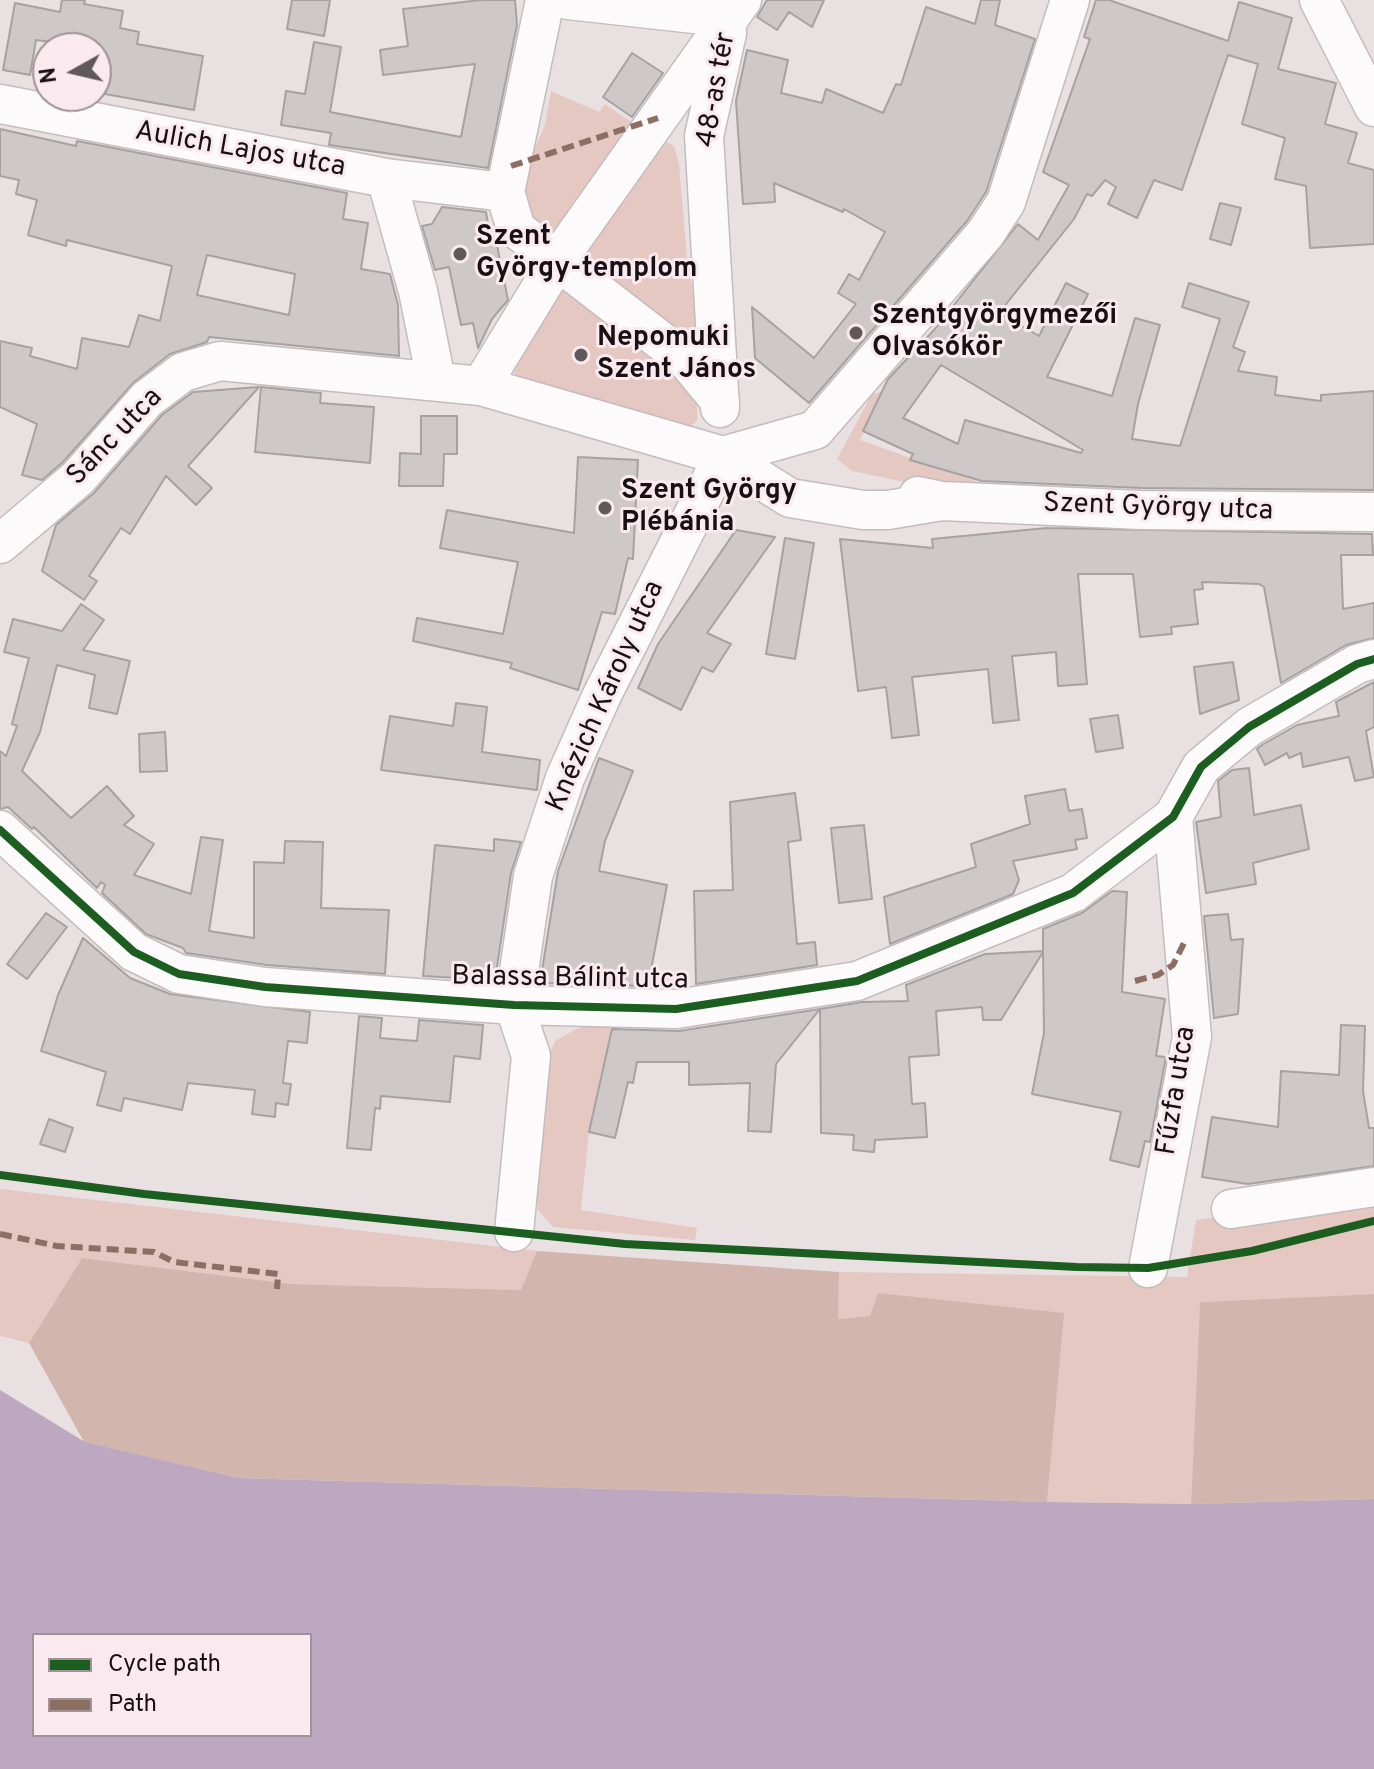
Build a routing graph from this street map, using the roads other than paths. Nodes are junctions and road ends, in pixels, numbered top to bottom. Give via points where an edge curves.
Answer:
1 (549, 0) edge
2 (568, 0) edge
3 (1070, 0) edge
4 (1319, 0) edge
5 (736, 9) edge
6 (0, 104) edge
7 (1374, 107) edge
8 (386, 178) junction
9 (505, 192) junction
10 (559, 258) junction
11 (436, 380) junction
12 (481, 386) junction
13 (720, 401) junction
14 (737, 464) junction
15 (1374, 512) edge
16 (0, 544) edge
17 (1374, 659) edge
18 (1173, 817) junction
19 (0, 830) edge
20 (514, 1005) junction
21 (1374, 1187) edge
22 (1231, 1209) dead end
23 (514, 1232) dead end
24 (1148, 1268) dead end

1 - 9 street
2 - 5 street, 48-as tér
3 - 14 street via 1006,202 985,234 815,430
4 - 7 street
5 - 10 street, 48-as tér
5 - 13 street, 48-as tér via 704,136
6 - 8 street, Aulich Lajos utca
8 - 9 street
8 - 11 street
9 - 10 street via 516,229
10 - 12 street, 48-as tér
10 - 13 street via 687,361
11 - 12 street
11 - 16 street, Sánc utca via 220,361 183,372 147,399 78,478
12 - 14 street
13 - 14 street, 48-as tér
14 - 15 street, Szent György utca via 790,498 863,510 942,501 1157,511
14 - 20 street, Knézich Károly utca via 602,695 565,778 533,876
17 - 18 street, Balassa Bálint utca via 1249,727 1201,767
18 - 20 street, Balassa Bálint utca via 1073,893 857,981 676,1009
18 - 24 street, Fűzfa utca via 1192,1037
19 - 20 street, Balassa Bálint utca via 134,952 179,974 265,987
20 - 23 street, Knézich Károly utca via 531,1056
21 - 22 street

